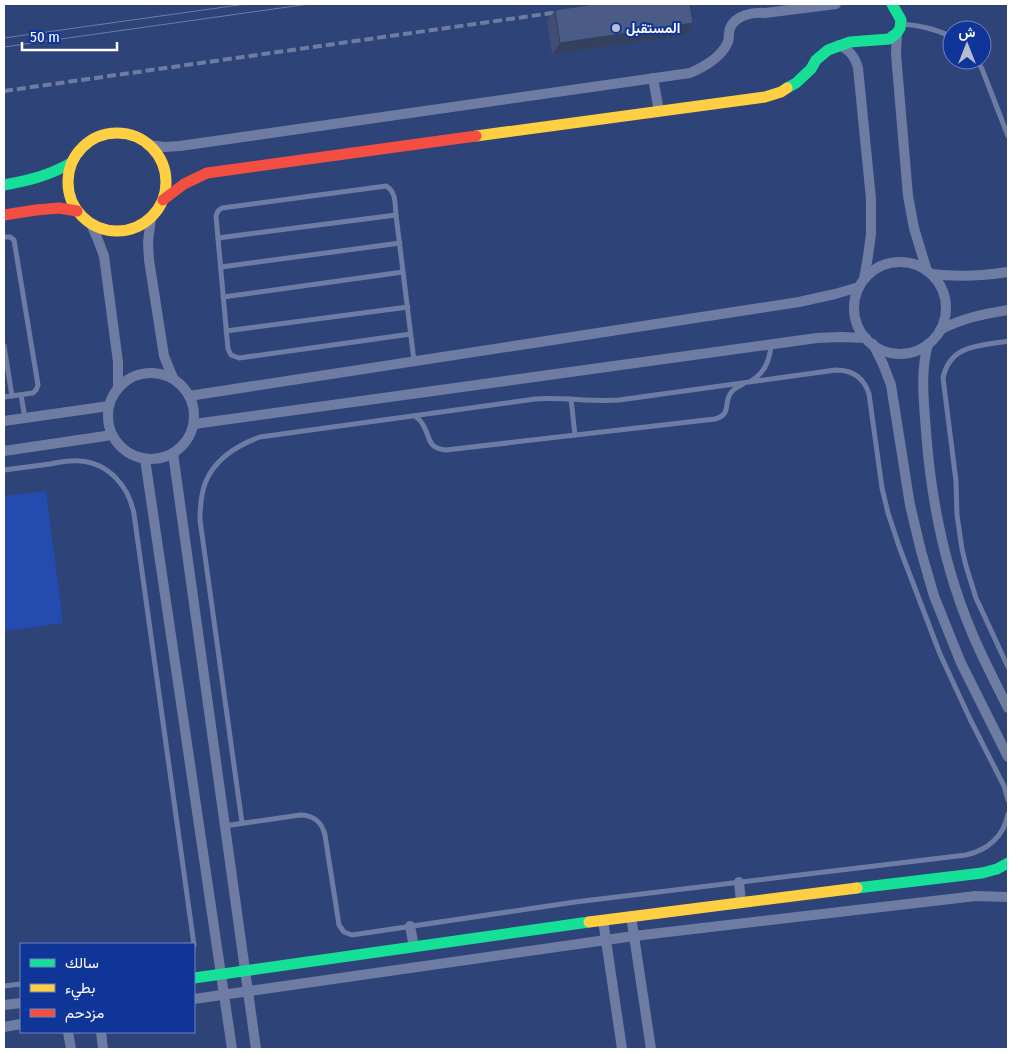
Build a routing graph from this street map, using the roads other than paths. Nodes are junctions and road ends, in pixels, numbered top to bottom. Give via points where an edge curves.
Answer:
1 (836, 4) edge
2 (892, 4) edge
3 (898, 29) junction
4 (942, 33) edge
5 (839, 45) junction
6 (982, 70) edge
7 (653, 78) junction
8 (659, 111) junction
9 (1008, 136) edge
10 (148, 144) junction
11 (71, 163) junction
12 (4, 185) edge
13 (163, 200) junction
14 (77, 211) junction
15 (396, 214) junction
16 (4, 215) edge
17 (151, 218) junction
18 (91, 224) junction
19 (4, 237) edge
20 (218, 238) junction
21 (400, 243) junction
22 (221, 266) junction
23 (403, 272) junction
24 (929, 272) junction
25 (1008, 272) edge
26 (862, 283) junction
27 (223, 297) junction
28 (408, 307) junction
29 (1008, 310) edge
30 (940, 330) junction
31 (226, 331) junction
32 (411, 334) junction
33 (869, 341) junction
34 (1008, 341) edge
35 (928, 344) junction
36 (771, 345) junction
37 (4, 346) edge
38 (414, 361) junction
39 (173, 378) junction
40 (750, 381) junction
41 (118, 388) junction
42 (21, 395) junction
43 (12, 396) junction
44 (189, 396) junction
45 (4, 397) edge
46 (571, 399) junction
47 (109, 406) junction
48 (415, 416) junction
49 (25, 418) junction
50 (4, 421) edge
51 (194, 424) junction
52 (112, 435) junction
53 (575, 435) junction
54 (4, 451) edge
55 (173, 453) junction
56 (145, 458) junction
57 (4, 470) edge
58 (1008, 667) edge
59 (1008, 708) edge
60 (1008, 757) edge
61 (1008, 800) edge
62 (1008, 814) edge
63 (242, 823) junction
64 (224, 826) junction
65 (1008, 863) edge
66 (739, 882) junction
67 (1008, 897) edge
68 (742, 902) junction
69 (632, 916) junction
70 (602, 920) junction
71 (410, 926) junction
72 (634, 936) junction
73 (606, 940) junction
74 (194, 943) edge
75 (414, 947) junction
76 (245, 971) junction
77 (221, 974) junction
78 (195, 978) edge
79 (20, 984) edge
80 (4, 986) edge
81 (248, 992) junction
82 (224, 995) junction
83 (195, 999) edge
84 (20, 1003) edge
85 (4, 1005) edge
86 (20, 1024) edge
87 (4, 1027) edge
88 (68, 1033) edge
89 (101, 1033) edge
90 (71, 1049) edge
91 (103, 1049) edge
92 (232, 1049) edge
93 (256, 1049) edge
94 (622, 1049) edge
95 (651, 1049) edge

1 - 7 street via 746,14 730,28 728,43 710,63 690,73
2 - 3 street via 901,20
3 - 4 lane via 913,25
3 - 5 street via 889,39
3 - 24 street via 896,54 908,196 914,228
5 - 8 street via 816,60 796,84 781,92
5 - 26 street via 849,51 858,68 872,199 871,234
6 - 9 lane
7 - 8 street
7 - 10 street via 180,146
8 - 13 street via 207,173 191,179
10 - 11 street via 130,134 114,132 98,136 84,145
10 - 13 street via 165,168 167,184
11 - 12 street via 39,178
11 - 14 street via 67,189
13 - 17 street
14 - 16 street via 59,208
14 - 18 street
15 - 20 lane
15 - 20 lane via 393,191 386,186 222,208 216,216
15 - 21 lane
17 - 18 street via 126,231 110,231
17 - 39 street via 149,260 164,356
18 - 41 street via 104,256 118,362
19 - 42 lane via 14,240 38,385 33,393
20 - 22 lane
21 - 22 lane
21 - 23 lane
22 - 27 lane
23 - 27 lane
23 - 28 lane
24 - 25 street via 970,276
24 - 26 street via 917,265 894,262 872,271
24 - 30 street via 944,294 945,318
26 - 33 street via 856,295 854,314 860,331
26 - 38 street via 835,294 799,302
27 - 31 lane
28 - 31 lane
28 - 32 lane
29 - 30 street via 977,315
30 - 35 street
31 - 32 lane via 229,352 239,358
32 - 38 lane
33 - 35 street via 894,353 906,353
33 - 36 street via 829,337
33 - 60 street via 891,384 910,505 934,596 961,663
34 - 58 lane via 961,351 948,362 943,378 962,549 976,598
35 - 59 street via 923,393 930,477 938,522 948,567 963,611
36 - 40 lane via 767,364
36 - 51 street
37 - 43 lane
38 - 44 street
39 - 41 street via 162,374 138,375
39 - 44 street
40 - 46 lane via 619,400
40 - 53 lane via 733,390 728,397 726,411 719,418
40 - 61 lane via 844,370 857,376 867,387 884,494 900,549 940,654
41 - 47 street
42 - 43 lane
42 - 49 lane
43 - 45 lane
44 - 51 street via 193,404
46 - 48 lane via 535,399
46 - 53 lane
47 - 49 street
47 - 52 street via 108,421
48 - 53 lane via 424,425 429,441 441,450
48 - 63 lane via 260,437 222,458 206,481 200,507 201,533
49 - 50 street
51 - 55 street via 190,435
52 - 54 street
52 - 56 street via 120,446
55 - 56 street via 160,458
55 - 64 street
56 - 77 street
57 - 74 lane via 83,461 110,472 132,504
62 - 66 lane via 1000,835 976,853
63 - 64 lane
63 - 71 lane via 300,815 316,820 325,835 340,929 352,935
64 - 76 street
65 - 68 street via 982,873
66 - 68 street
66 - 71 lane
67 - 72 street via 976,896
68 - 69 street
69 - 70 street
69 - 72 street
70 - 73 street
70 - 75 street
71 - 75 street
72 - 73 street
72 - 95 street
73 - 81 street
73 - 94 street
75 - 76 street
76 - 77 street
76 - 81 street
77 - 78 street
77 - 82 street
79 - 80 lane
81 - 82 street
81 - 93 street
82 - 83 street
82 - 92 street
84 - 85 street
86 - 87 street
88 - 90 street
89 - 91 street

